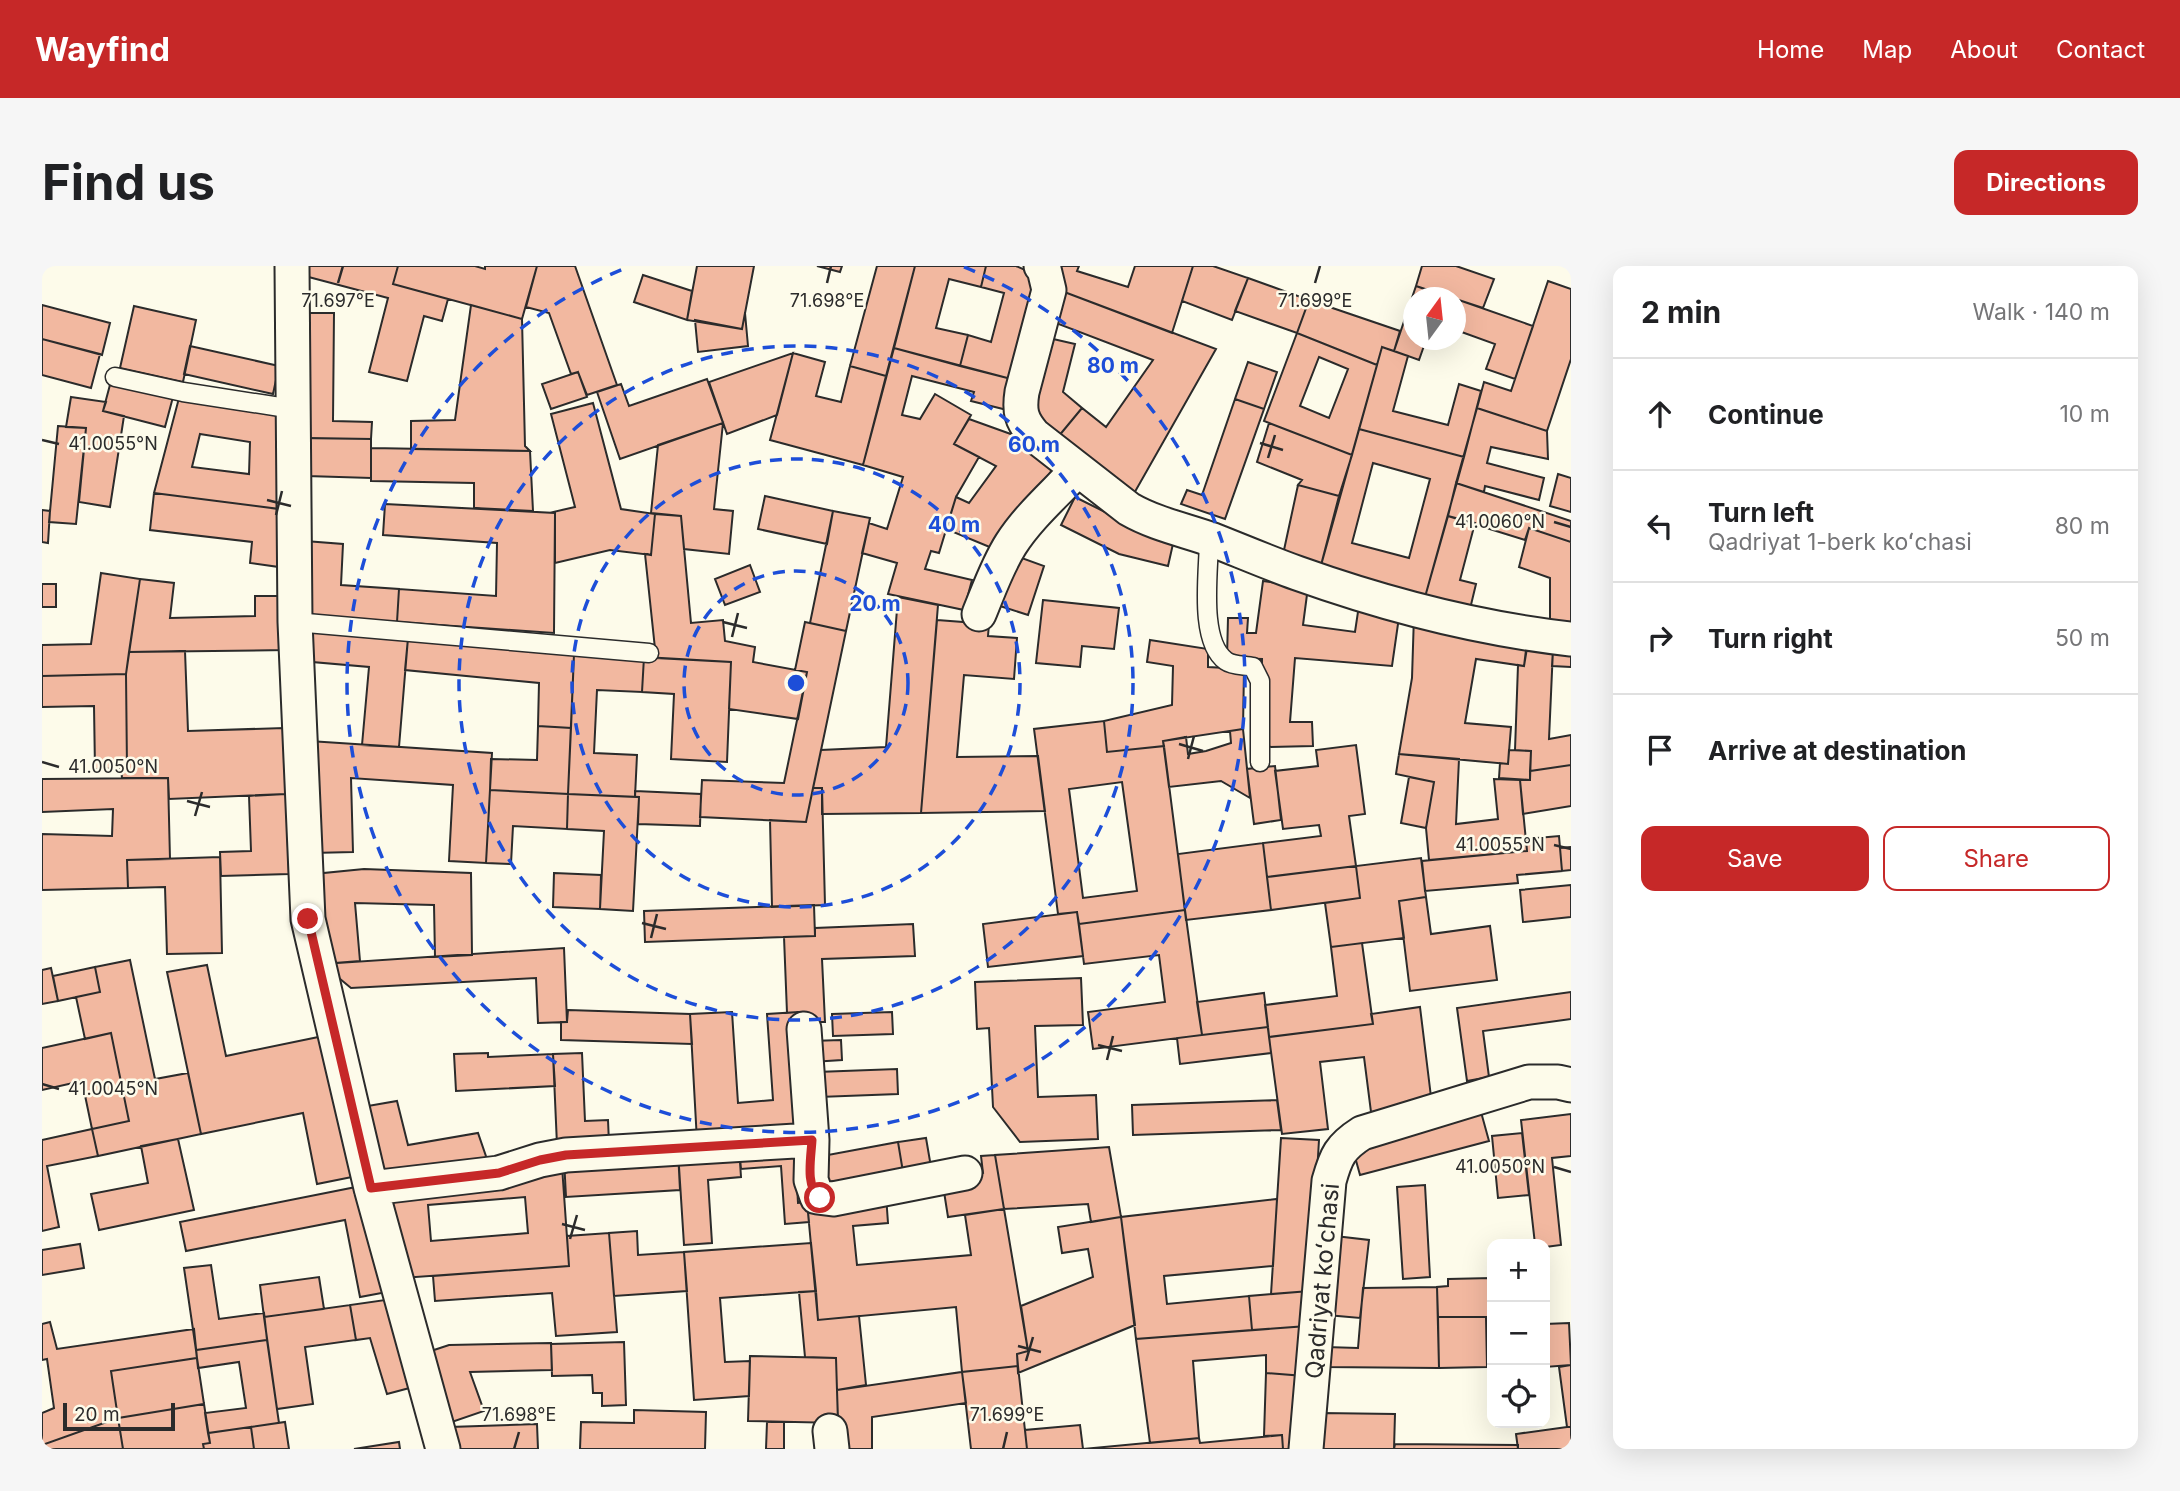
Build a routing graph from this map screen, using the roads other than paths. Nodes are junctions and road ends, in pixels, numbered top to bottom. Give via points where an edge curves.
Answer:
1 (1041, 266) edge
2 (288, 267) edge
3 (115, 377) dead end
4 (293, 409) junction
5 (1077, 470) junction
6 (1209, 539) junction
7 (979, 614) dead end
8 (295, 622) junction
9 (1571, 639) edge
10 (649, 653) dead end
11 (1260, 762) dead end
12 (804, 1029) dead end
13 (1571, 1085) edge
14 (812, 1140) junction
15 (965, 1173) dead end
16 (371, 1188) junction
17 (443, 1449) edge
18 (1306, 1449) edge

1 - 5 street via 1049,290 1019,409 1034,435
2 - 4 street
3 - 4 lane
4 - 8 street
5 - 6 street via 1142,516
5 - 7 street via 1011,544
6 - 9 street via 1297,573 1398,604 1527,634
6 - 11 lane via 1209,633 1218,654 1229,663 1253,667 1258,673
8 - 10 lane
8 - 16 street via 308,919
12 - 14 street
13 - 18 street, Qadriyat koʻchasi via 1529,1082 1362,1132 1343,1147 1329,1181
14 - 15 street via 813,1191 824,1199
14 - 16 street via 566,1155 499,1173
16 - 17 street

